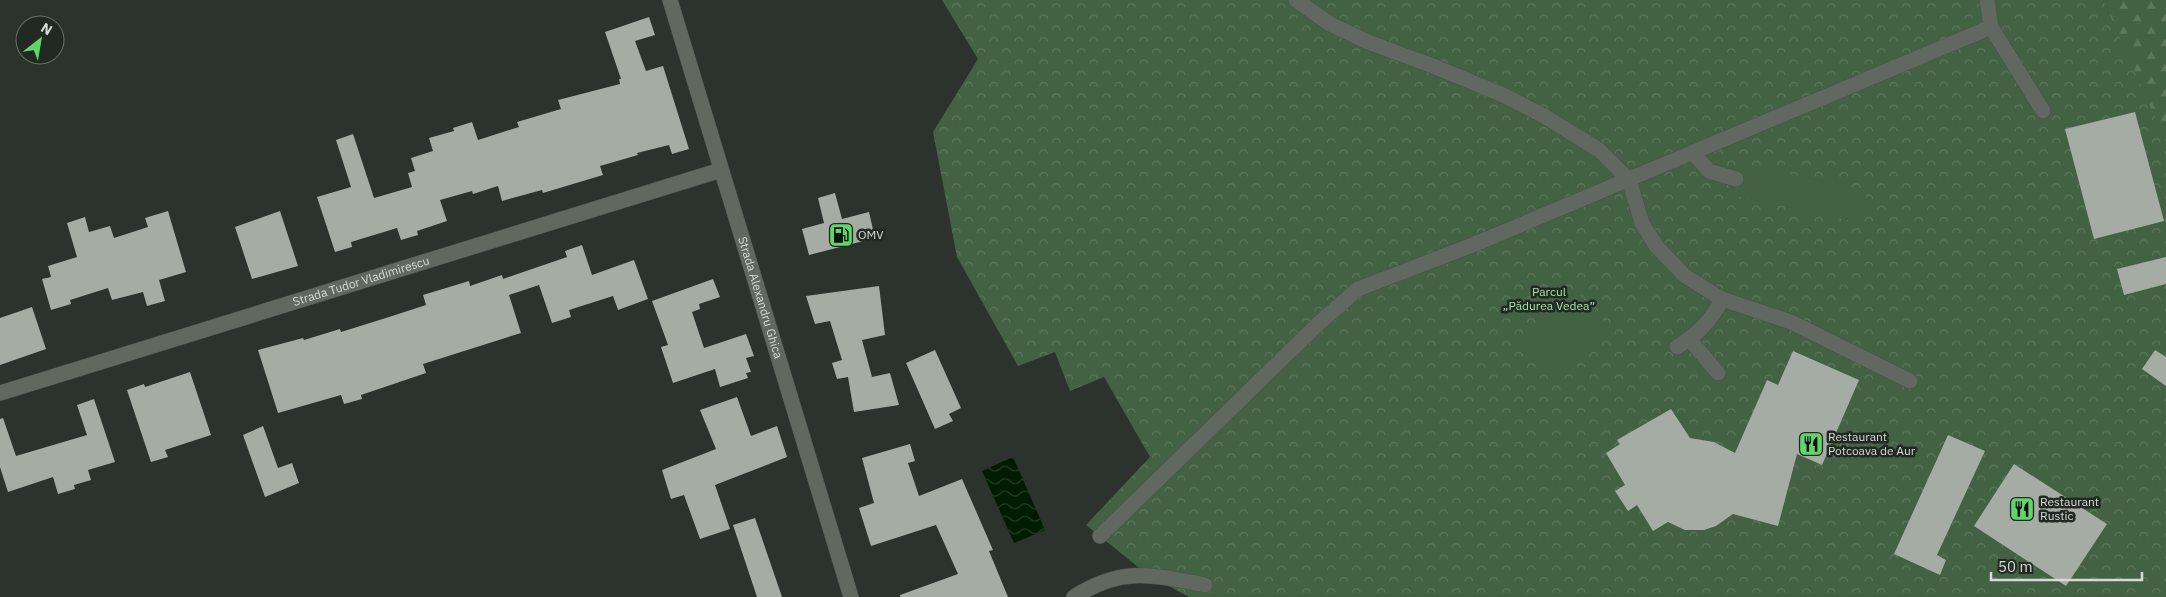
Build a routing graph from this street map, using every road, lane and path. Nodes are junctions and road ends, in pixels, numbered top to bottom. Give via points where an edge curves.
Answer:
1 (670, 0) edge
2 (1296, 0) edge
3 (1986, 0) edge
4 (1991, 28) junction
5 (2043, 111) dead end
6 (1693, 153) junction
7 (721, 170) junction
8 (1736, 179) dead end
9 (1629, 180) junction
10 (1722, 299) junction
11 (1718, 373) dead end
12 (1910, 381) dead end
13 (0, 393) edge
14 (1100, 536) dead end
15 (1205, 585) dead end
16 (851, 597) edge
17 (1074, 597) edge

1 - 7 street, Strada Alexandru Ghica
2 - 9 street via 1330,24 1368,42 1503,95 1544,116 1599,150
3 - 4 street
4 - 5 street
4 - 6 street
6 - 8 street via 1709,171
6 - 9 street
7 - 13 street, Strada Tudor Vladimirescu
7 - 16 street, Strada Alexandru Ghica
9 - 10 street via 1642,223 1656,246 1686,276
9 - 14 street via 1358,290 1319,323
10 - 11 street via 1715,314 1683,344
10 - 12 street via 1791,322
15 - 17 street via 1148,575 1125,576 1094,585

